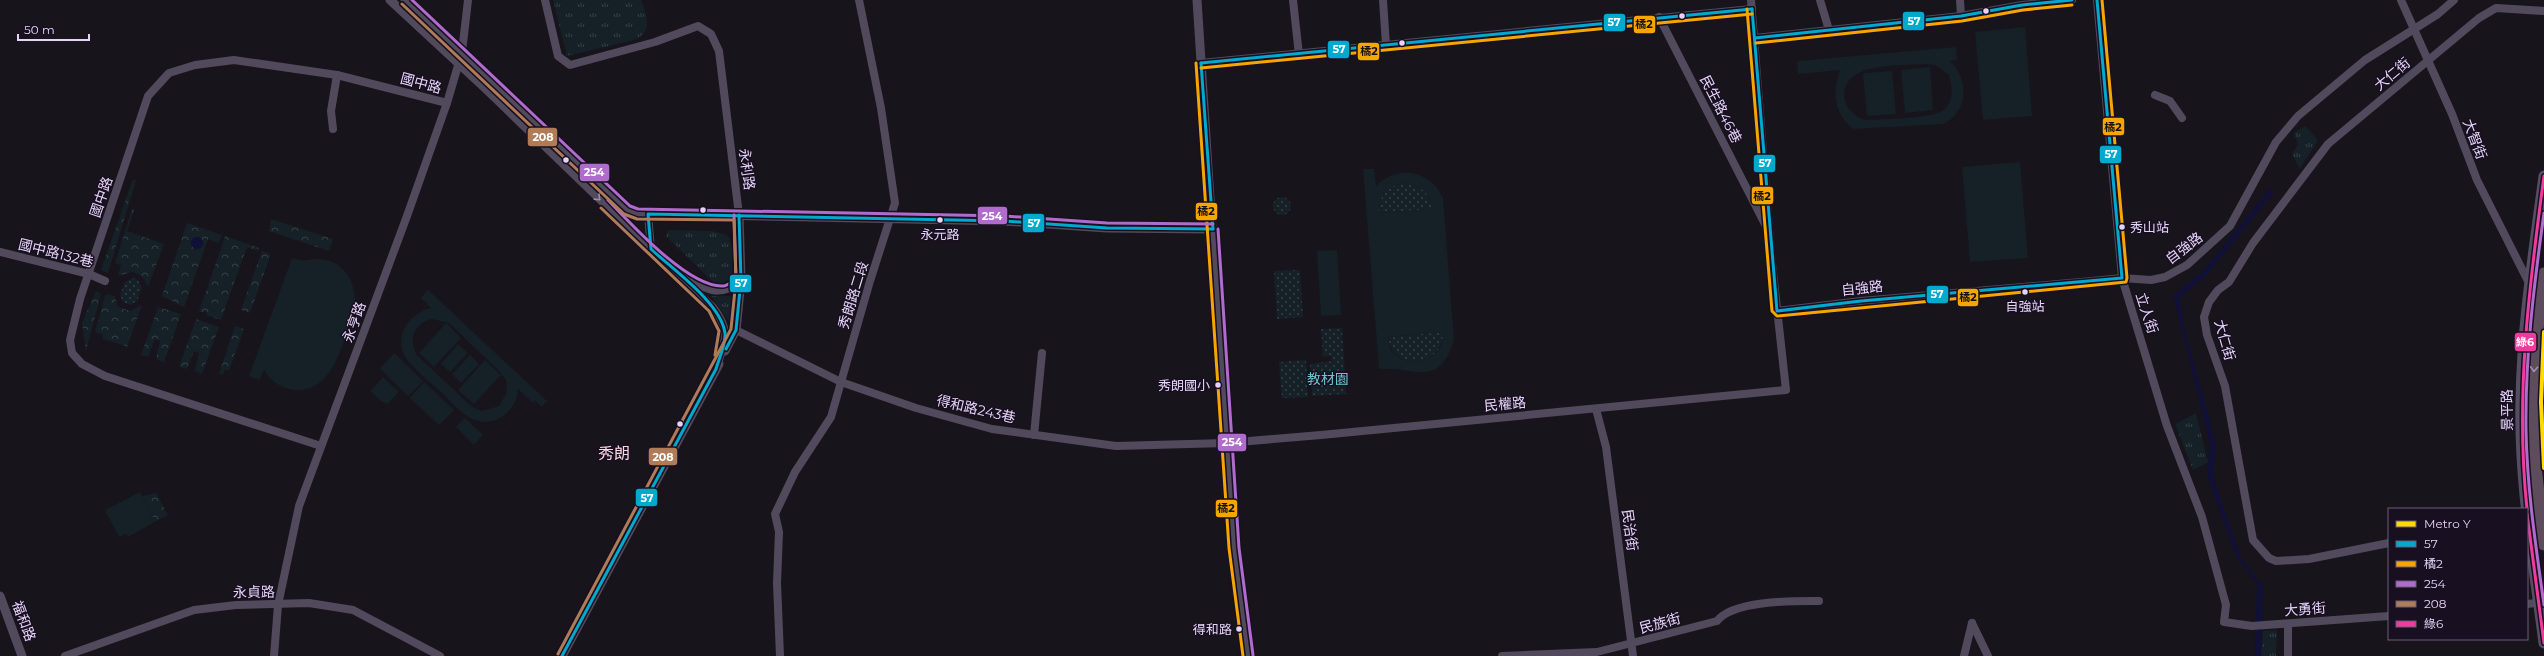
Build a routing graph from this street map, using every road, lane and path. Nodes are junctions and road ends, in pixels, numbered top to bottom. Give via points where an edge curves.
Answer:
1 (390, 0) edge
2 (405, 0) edge
3 (468, 0) edge
4 (546, 0) edge
5 (859, 0) edge
6 (1197, 0) edge
7 (1293, 0) edge
8 (1383, 0) edge
9 (1752, 0) edge
10 (1820, 0) edge
11 (1960, 0) edge
12 (2072, 0) edge
13 (2097, 0) edge
14 (2401, 0) edge
15 (2454, 0) edge
16 (1752, 9) junction
17 (2544, 11) edge
18 (1961, 16) junction
19 (1660, 17) junction
20 (2413, 28) junction
21 (1829, 30) junction
22 (1754, 38) junction
23 (1386, 45) junction
24 (462, 52) junction
25 (1299, 54) junction
26 (2427, 62) junction
27 (1200, 63) junction
28 (458, 64) junction
29 (337, 74) junction
30 (2155, 95) dead end
31 (447, 103) junction
32 (2182, 118) dead end
33 (333, 129) dead end
34 (2544, 176) edge
35 (614, 214) junction
36 (637, 214) junction
37 (648, 214) junction
38 (739, 215) junction
39 (891, 220) junction
40 (1213, 229) junction
41 (1770, 235) junction
42 (651, 250) junction
43 (0, 252) edge
44 (660, 258) junction
45 (89, 274) junction
46 (2544, 274) edge
47 (2122, 278) junction
48 (105, 280) dead end
49 (741, 280) junction
50 (2530, 285) junction
51 (1777, 311) junction
52 (736, 330) junction
53 (1042, 353) dead end
54 (716, 370) junction
55 (841, 382) junction
56 (1596, 409) junction
57 (1034, 435) junction
58 (1226, 443) junction
59 (321, 446) junction
60 (2527, 508) edge
61 (2528, 509) edge
62 (2528, 516) edge
63 (2544, 516) edge
64 (2388, 543) edge
65 (2544, 544) edge
66 (0, 596) edge
67 (1819, 601) dead end
68 (2541, 603) edge
69 (2528, 604) edge
70 (278, 605) junction
71 (2388, 616) edge
72 (2224, 622) joint
73 (2288, 624) junction
74 (2544, 643) edge
75 (1633, 644) junction
76 (22, 656) edge
77 (65, 656) edge
78 (274, 656) edge
79 (440, 656) edge
80 (562, 656) edge
81 (780, 656) edge
82 (1248, 656) edge
83 (1502, 656) edge
84 (1633, 656) edge
85 (1964, 656) edge
86 (1988, 656) edge
87 (2288, 656) edge

1 - 28 street
2 - 24 street
3 - 24 street, 永亨路
4 - 38 street, 永利路 via 558,56 570,64 656,42 698,26 711,34 719,51
5 - 39 street, 秀朗路二段 via 888,149 895,203
6 - 27 street
7 - 25 street
8 - 23 street
9 - 16 street
10 - 21 street
11 - 18 street
12 - 18 street via 2022,5
13 - 47 street, 立人街
14 - 20 street, 大智街
15 - 20 street, 自強路 via 2438,14
16 - 19 street
16 - 22 street
17 - 26 street, 大仁街 via 2496,8 2479,18
18 - 21 street
19 - 23 street
19 - 41 street, 民生路46巷
20 - 26 street, 大智街
20 - 47 street, 自強路 via 2365,60 2285,129 2230,226 2187,265 2165,277 2151,280
21 - 22 street
22 - 41 street
23 - 25 street
24 - 28 street, 永亨路
24 - 36 street via 627,210
25 - 27 street
26 - 50 street, 大智街 via 2452,114 2477,180
26 - 64 street, 大仁街 via 2328,144 2253,243 2229,282 2218,290 2209,302 2204,317 2206,335 2225,386 2253,540 2269,558 2276,561 2309,559
27 - 40 street
28 - 31 street, 永亨路
28 -> 35 street
29 - 31 street, 國中路
29 - 33 street via 331,111
29 - 45 street, 國中路 via 234,60 195,65 169,73 148,96
30 - 32 street via 2170,101
31 - 59 street, 永亨路
34 - 50 main road, 景平路
35 - 36 street
35 - 42 street
36 - 37 street
37 - 38 street
37 - 42 street
38 - 39 street
38 - 49 street, 永利路
39 - 40 street via 1004,221 1107,228
39 - 55 street, 秀朗路二段 via 870,281
40 - 58 street
41 - 51 street
42 - 44 street
43 - 45 street, 國中路132巷
44 - 49 street via 703,287 713,290 732,288
44 - 54 street via 713,308 724,322 725,335
45 - 48 street, 國中路132巷
45 - 59 street, 國中路 via 70,340 72,353 82,364 105,376
46 -> 65 highway, bridge via 2536,324 2532,394 2534,449
47 - 51 street, 自強路
47 - 72 street, 立人街 via 2167,426 2202,517 2226,605
49 - 52 street, 永利路
50 - 60 main road, 景平路 via 2520,404
51 - 56 street, 民權路 via 1786,390
52 - 54 street, 永利路
52 - 55 street, 得和路243巷
53 - 57 street
54 - 80 street, 永利路
55 - 57 street, 得和路243巷 via 965,423
55 - 81 street, 秀朗路二段 via 831,417 795,472 775,514 779,532 777,583
56 - 58 street, 民權路
56 - 75 street, 民治街 via 1606,447
57 - 58 street, 得和路243巷 via 1116,446
58 - 82 street via 1234,548
59 - 70 street, 永亨路 via 299,506
61 - 63 street
62 - 68 main road, 景平路
66 - 76 street, 福和路
67 - 75 street, 民族街 via 1771,601 1723,614 1717,621
68 - 69 street
68 - 74 main road, 景平路
70 - 77 street, 永貞路 via 236,605 194,610
70 - 78 street, 永亨路
70 - 79 street, 永貞路 via 309,603 353,610
71 - 73 street, 大勇街
72 - 73 street, 大勇街 via 2252,626
73 - 87 street
75 - 83 street, 民族街 via 1597,652
75 - 84 street, 民治街
85 - 86 street via 1972,623

